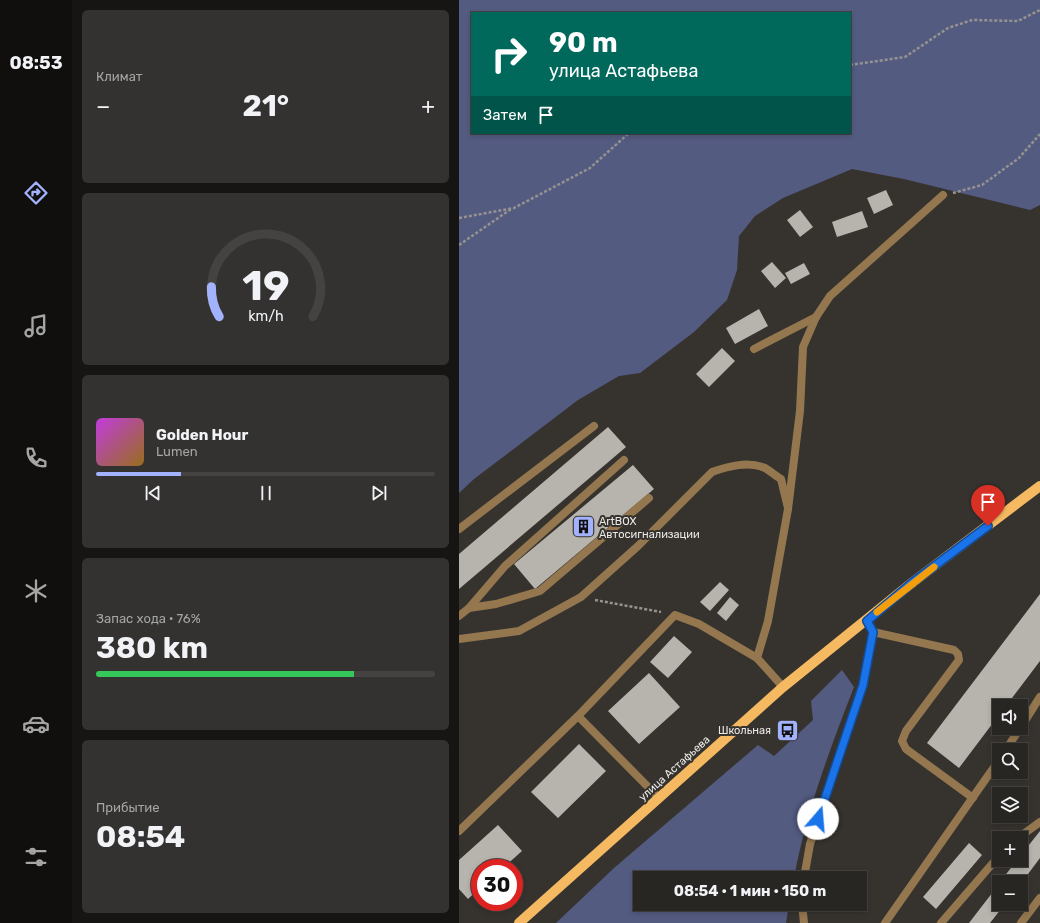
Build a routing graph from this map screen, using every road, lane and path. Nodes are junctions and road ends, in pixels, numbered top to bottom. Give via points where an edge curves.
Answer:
1 (1040, 10) edge
2 (851, 65) edge
3 (628, 134) edge
4 (1040, 134) edge
5 (943, 196) joint
6 (514, 208) junction
7 (459, 218) edge
8 (459, 245) edge
9 (816, 317) junction
10 (754, 349) dead end
11 (595, 426) dead end
12 (625, 460) dead end
13 (1040, 486) edge
14 (649, 498) dead end
15 (789, 509) junction
16 (459, 529) edge
17 (581, 598) junction
18 (469, 608) junction
19 (675, 615) junction
20 (459, 616) edge
21 (867, 621) junction
22 (873, 632) junction
23 (459, 639) edge
24 (757, 658) junction
25 (783, 687) junction
26 (1040, 697) edge
27 (578, 716) junction
28 (1028, 716) edge
29 (992, 770) edge
30 (659, 798) junction
31 (973, 798) junction
32 (1040, 822) edge
33 (459, 831) edge
34 (1027, 831) edge
35 (992, 864) edge
36 (805, 871) edge
37 (1040, 898) edge
38 (803, 911) edge
39 (519, 923) edge
40 (804, 923) edge
41 (885, 923) edge
42 (941, 923) edge
43 (1021, 923) edge

1 - 2 path via 1018,21 972,20 948,28 905,57
3 - 6 path via 590,168
4 - 5 path via 1019,158 982,185
5 - 9 street via 830,296
6 - 7 path
6 - 8 path
9 - 10 street
9 - 15 street via 803,347 800,411
11 - 16 street
12 - 18 street via 505,566
13 - 21 main road, улица Астафьева via 913,582
14 - 18 street via 540,591 496,604
15 - 17 street via 781,479 765,468 729,466 713,472
15 - 24 street via 768,621
17 - 19 path
17 - 23 street via 519,631
18 - 20 street
19 - 24 street via 699,624
19 - 27 street
21 - 22 street
21 - 25 main road, улица Астафьева
22 - 31 street via 954,650 959,654 959,660 907,731 902,742 906,749
22 - 36 street via 863,685 810,844
24 - 25 street
25 - 30 main road, улица Астафьева
26 - 28 street
27 - 30 street
27 - 33 street
29 - 31 street
30 - 39 main road, улица Астафьева
31 - 41 street
32 - 34 street
35 - 42 street
37 - 43 street
38 - 40 street

